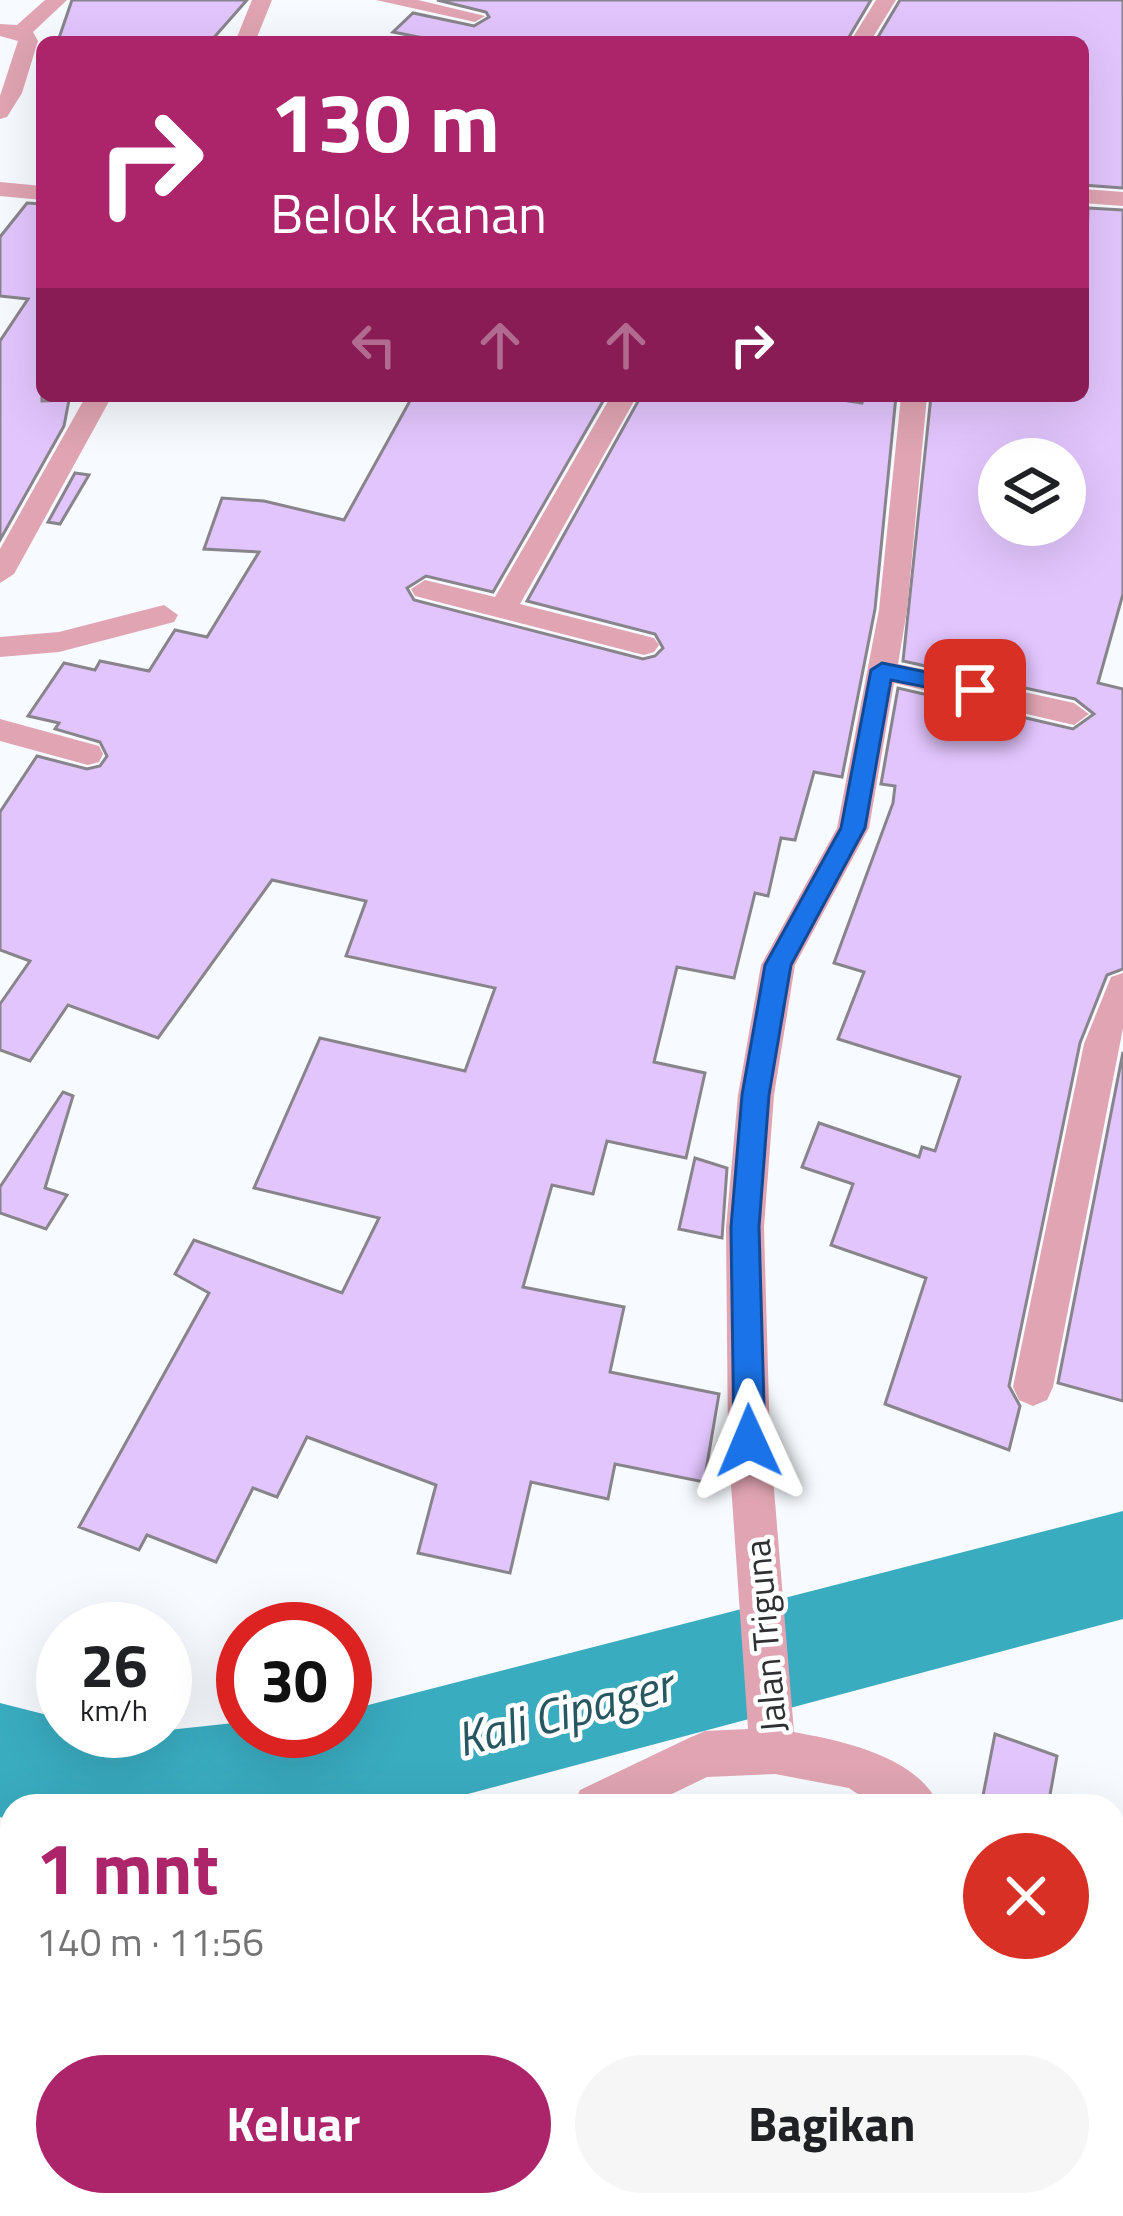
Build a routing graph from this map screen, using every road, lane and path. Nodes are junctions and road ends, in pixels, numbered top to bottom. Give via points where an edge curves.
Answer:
1 (57, 0) edge
2 (262, 0) edge
3 (386, 0) edge
4 (886, 0) edge
5 (475, 16) dead end
6 (11, 30) edge
7 (247, 36) edge
8 (865, 36) edge
9 (0, 113) edge
10 (0, 189) edge
11 (36, 192) edge
12 (1089, 196) edge
13 (1123, 199) edge
14 (96, 402) edge
15 (621, 402) edge
16 (913, 402) edge
17 (0, 574) edge
18 (425, 589) dead end
19 (502, 608) junction
20 (164, 616) dead end
21 (644, 645) dead end
22 (0, 647) edge
23 (882, 670) junction
24 (1073, 714) dead end
25 (0, 730) edge
26 (88, 754) dead end
27 (1123, 987) edge
28 (1033, 1387) dead end
29 (771, 1729) junction
30 (621, 1794) edge
31 (898, 1794) edge

1 - 6 street
2 - 7 street
3 - 5 street
4 - 8 street
6 - 9 street via 28,41
10 - 11 street
12 - 13 street
14 - 17 street
15 - 19 street
16 - 23 street, Jalan Triguna
18 - 19 street
19 - 21 street
20 - 22 street via 59,642
23 - 24 street
23 - 29 street, Jalan Triguna via 853,828 778,965 755,1095 745,1227 749,1441
25 - 26 street
27 - 28 street via 1054,1251
29 - 30 street
29 - 31 street

